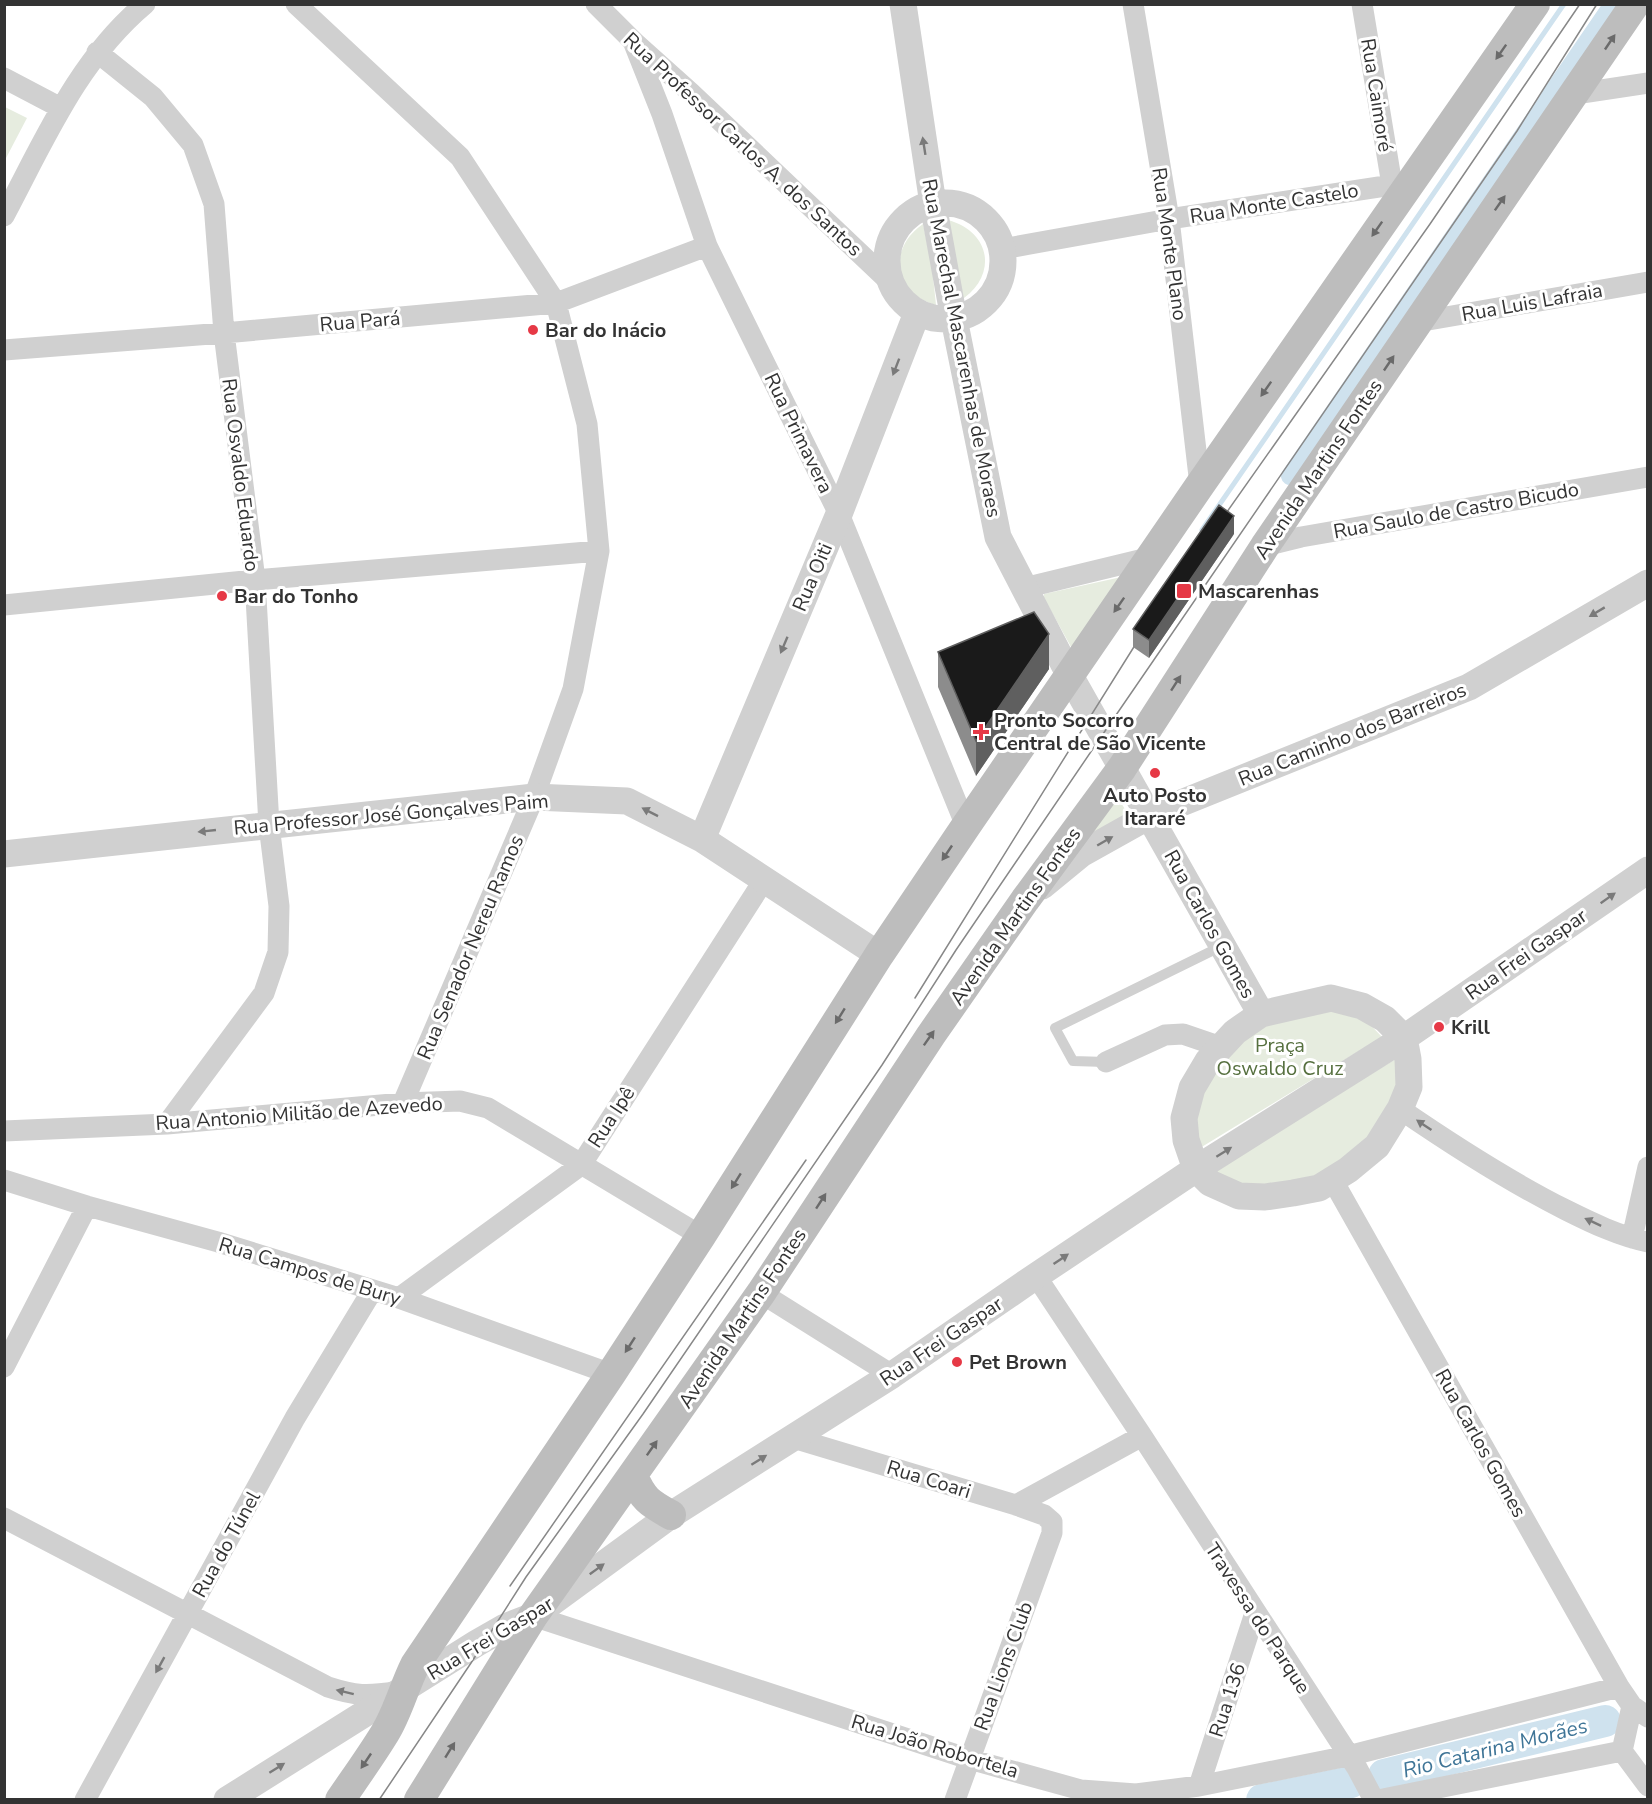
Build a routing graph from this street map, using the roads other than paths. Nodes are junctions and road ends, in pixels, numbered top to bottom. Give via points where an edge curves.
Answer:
1 (145, 4) edge
2 (296, 4) edge
3 (596, 4) edge
4 (903, 4) edge
5 (1133, 4) edge
6 (1362, 4) edge
7 (1535, 4) edge
8 (1635, 4) edge
9 (633, 41) junction
10 (97, 52) junction
11 (4, 78) edge
12 (1647, 83) edge
13 (1575, 94) junction
14 (61, 108) junction
15 (1397, 189) junction
16 (933, 204) junction
17 (4, 216) edge
18 (1169, 219) junction
19 (706, 246) junction
20 (1002, 249) junction
21 (1647, 282) edge
22 (891, 283) junction
23 (556, 303) junction
24 (917, 313) junction
25 (954, 319) junction
26 (1417, 322) junction
27 (224, 333) junction
28 (4, 350) edge
29 (1647, 477) edge
30 (1200, 485) junction
31 (839, 514) junction
32 (1265, 546) junction
33 (599, 551) junction
34 (1152, 557) junction
35 (255, 580) junction
36 (1647, 583) edge
37 (1024, 588) junction
38 (4, 605) edge
39 (1070, 676) junction
40 (1122, 768) junction
41 (534, 797) junction
42 (1149, 816) junction
43 (269, 825) junction
44 (966, 826) junction
45 (702, 839) junction
46 (4, 854) edge
47 (1647, 870) edge
48 (764, 880) junction
49 (1024, 900) junction
50 (1222, 946) junction
51 (879, 955) junction
52 (1261, 1014) junction
53 (1404, 1038) junction
54 (1221, 1047) junction
55 (1106, 1062) joint
56 (403, 1103) junction
57 (1400, 1109) junction
58 (167, 1124) junction
59 (4, 1131) edge
60 (580, 1165) junction
61 (1647, 1167) edge
62 (1196, 1169) junction
63 (1332, 1179) junction
64 (4, 1180) edge
65 (87, 1206) junction
66 (701, 1236) junction
67 (1640, 1240) edge
68 (1036, 1276) junction
69 (372, 1291) junction
70 (761, 1293) junction
71 (399, 1298) junction
72 (4, 1367) edge
73 (611, 1374) junction
74 (892, 1375) junction
75 (1142, 1436) junction
76 (794, 1438) junction
77 (633, 1476) junction
78 (1016, 1505) junction
79 (671, 1515) junction
80 (4, 1518) edge
81 (1052, 1533) joint
82 (189, 1613) junction
83 (1255, 1613) junction
84 (533, 1616) junction
85 (1619, 1687) junction
86 (403, 1691) junction
87 (1636, 1715) edge
88 (1623, 1747) junction
89 (969, 1759) junction
90 (1352, 1762) junction
91 (1200, 1786) junction
92 (1647, 1786) edge
93 (1373, 1796) edge
94 (85, 1800) edge
95 (227, 1800) edge
96 (340, 1800) edge
97 (419, 1800) edge
98 (955, 1800) edge

1 - 10 street
2 - 23 street, Rua Senador Nereu Ramos via 460,157
3 - 9 street, Rua Professor Carlos A. dos Santos
16 -> 4 street, Rua Marechal Mascarenhas de Moraes
5 - 18 street, Rua Monte Plano
6 - 15 street, Rua Caimoré
7 -> 15 main road
13 -> 8 main road, Avenida Martins Fontes
9 - 19 street, Rua Primavera
9 - 22 street, Rua Professor Carlos A. dos Santos
10 - 14 street
10 - 27 street, Rua Osvaldo Eduardo via 153,97 193,145 214,204
11 - 14 street
12 - 13 street
26 -> 13 main road, Avenida Martins Fontes
14 - 17 street
15 - 18 street, Rua Monte Castelo
15 -> 30 main road
16 - 20 street via 969,208 984,218
16 - 22 street via 917,210 894,234 887,258
16 - 25 street, Rua Marechal Mascarenhas de Moraes
18 - 20 street, Rua Monte Castelo
18 - 30 street, Rua Monte Plano
19 - 23 street, Rua Pará
19 - 31 street, Rua Primavera
20 - 25 street via 1003,268 987,302
21 - 26 street, Rua Luis Lafraia
22 - 24 street via 901,300
23 - 27 street, Rua Pará
23 - 33 street, Rua Senador Nereu Ramos via 587,424
24 - 25 street via 935,319
24 -> 31 street, Rua Oiti
25 - 37 street, Rua Marechal Mascarenhas de Moraes via 998,537
32 -> 26 main road, Avenida Martins Fontes
27 - 28 street, Rua Pará
27 - 35 street, Rua Osvaldo Eduardo
29 - 32 street, Rua Saulo de Castro Bicudo
30 - 34 main road
31 - 44 street, Rua Primavera
31 -> 45 street, Rua Oiti
40 -> 32 main road, Avenida Martins Fontes
33 - 35 street
33 - 41 street, Rua Senador Nereu Ramos via 573,689
34 - 37 street
34 -> 39 main road
35 - 38 street
35 - 43 street, Rua Osvaldo Eduardo
36 -> 42 street, Rua Caminho dos Barreiros via 1469,687
37 - 39 street, Rua Marechal Mascarenhas de Moraes
39 - 40 street, Rua Carlos Gomes
39 - 44 main road
40 - 42 street, Rua Carlos Gomes
40 - 49 main road, Avenida Martins Fontes
41 - 43 street, Rua Professor José Gonçalves Paim
45 -> 41 street, Rua Professor José Gonçalves Paim via 627,801
41 - 56 street, Rua Senador Nereu Ramos
49 -> 42 street, Rua Caminho dos Barreiros via 1081,854
42 - 50 street, Rua Carlos Gomes
43 -> 46 street, Rua Professor José Gonçalves Paim
43 - 58 street, Rua Osvaldo Eduardo via 279,906 278,952 264,993
44 -> 51 main road
45 - 48 street, Rua Professor José Gonçalves Paim
53 -> 47 street, Rua Frei Gaspar
48 - 51 street, Rua Professor José Gonçalves Paim
48 - 60 street, Rua Ipê
70 -> 49 main road, Avenida Martins Fontes via 899,1081
50 - 52 street, Rua Carlos Gomes
50 - 55 lane via 1055,1028 1073,1061
51 -> 66 main road
52 - 53 street via 1331,998 1362,1005 1385,1019
52 - 54 street
53 - 57 street via 1409,1087
62 -> 53 street, Rua Frei Gaspar
54 - 55 street via 1183,1034 1166,1035
54 - 62 street via 1192,1088 1184,1118 1186,1140
56 - 58 street, Rua Antonio Militão de Azevedo
56 - 60 street, Rua Antonio Militão de Azevedo via 460,1101 488,1108
57 - 63 street via 1377,1146
67 -> 57 street via 1598,1225 1530,1192
58 - 59 street, Rua Antonio Militão de Azevedo
60 - 66 street, Rua Antonio Militão de Azevedo
60 - 71 street, Rua Ipê
61 - 67 street
62 - 63 street via 1210,1183 1239,1196 1293,1193 1319,1188
68 -> 62 street, Rua Frei Gaspar
63 - 85 street, Rua Carlos Gomes
64 - 65 street, Rua Campos de Bury
65 - 69 street, Rua Campos de Bury
65 - 72 street
66 -> 73 main road
68 - 74 street, Rua Frei Gaspar
68 - 75 street, Travessa do Parque
69 - 71 street, Rua Campos de Bury
69 - 82 street, Rua do Túnel via 295,1418
70 - 74 street
77 -> 70 main road, Avenida Martins Fontes
71 - 73 street, Rua Campos de Bury
73 - 86 main road via 415,1665
74 - 76 street, Rua Frei Gaspar
75 - 78 street
75 - 83 street, Travessa do Parque
76 - 78 street, Rua Coari
79 -> 76 street, Rua Frei Gaspar
77 - 79 main road via 640,1494
77 - 84 main road, Avenida Martins Fontes
78 - 81 street, Rua Coari via 1044,1515 1052,1522
84 -> 79 street, Rua Frei Gaspar
80 - 82 street
81 - 89 street, Rua Lions Club
86 -> 82 street via 351,1695 328,1687
82 -> 94 street, Rua do Túnel
83 - 90 street, Travessa do Parque
83 - 91 street, Rua 136
84 - 86 street, Rua Frei Gaspar via 477,1643
84 - 89 street, Rua João Robortela
97 -> 84 main road, Avenida Martins Fontes
85 - 87 street, Rua Carlos Gomes
85 - 90 street, Rua João Robortela
95 -> 86 street, Rua Frei Gaspar
86 -> 96 main road via 385,1734
87 - 88 street
88 - 92 street
88 - 93 street
89 - 91 street, Rua João Robortela via 1081,1790 1136,1794
89 - 98 street, Rua Lions Club
90 - 91 street, Rua João Robortela
90 - 93 street, Travessa do Parque

